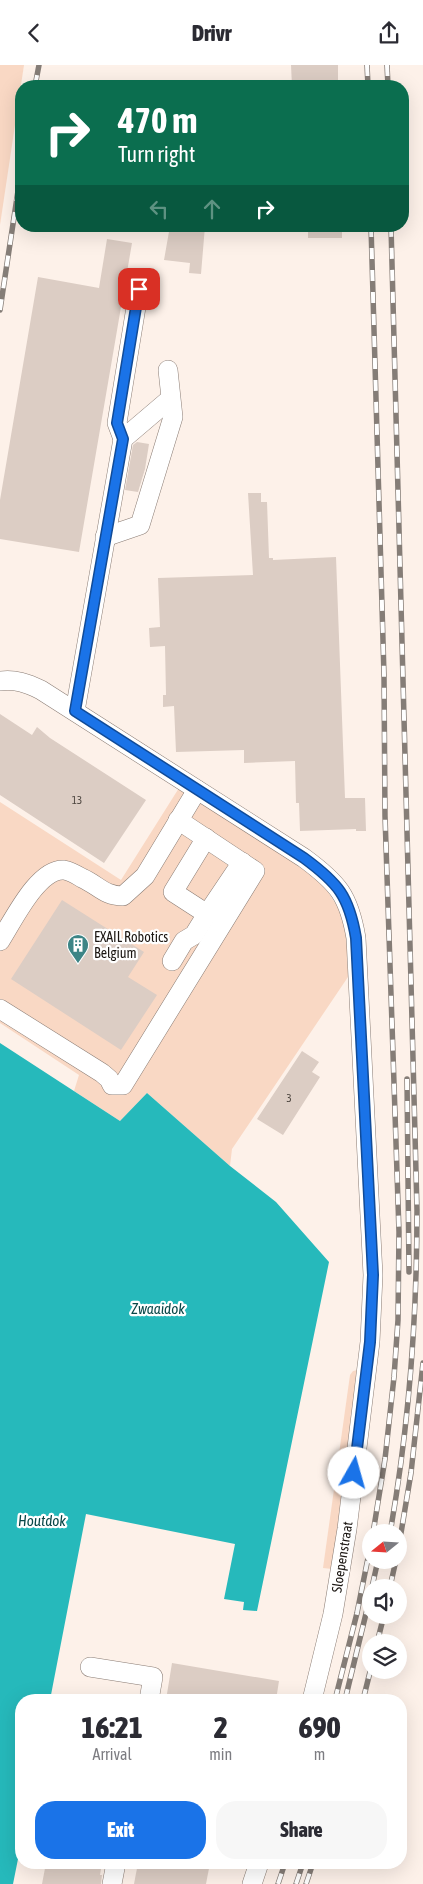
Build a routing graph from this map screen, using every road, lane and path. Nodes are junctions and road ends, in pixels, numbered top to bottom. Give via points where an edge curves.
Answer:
1 (139, 289) dead end
2 (168, 370) dead end
3 (170, 399) junction
4 (123, 439) junction
5 (105, 537) junction
6 (0, 681) edge
7 (75, 711) junction
8 (197, 790) junction
9 (178, 820) junction
10 (206, 838) junction
11 (242, 862) junction
12 (207, 914) junction
13 (0, 941) edge
14 (172, 961) dead end
15 (0, 1009) edge
16 (90, 1667) dead end
17 (150, 1694) edge
18 (313, 1694) edge
19 (115, 1869) edge
20 (257, 1869) edge
21 (112, 1884) edge
22 (252, 1884) edge

1 - 4 street via 117,423
2 - 3 street
3 - 4 street
3 - 5 street via 173,417 140,525
4 - 5 street
5 - 7 street
6 - 7 street, Sloepenstraat via 25,682
7 - 8 street, Sloepenstraat
8 - 9 street
8 - 18 street, Sloepenstraat via 324,873 346,901 356,938 373,1275 370,1342 347,1529 333,1614
9 - 10 street
9 - 13 street via 145,876 123,896 112,896 64,870 48,873 38,882
10 - 11 street
10 - 12 street via 173,892
11 - 12 street
11 - 15 street via 256,871 123,1085 112,1085 102,1073
12 - 14 street
16 - 17 street via 153,1677
19 - 21 street
20 - 22 street

